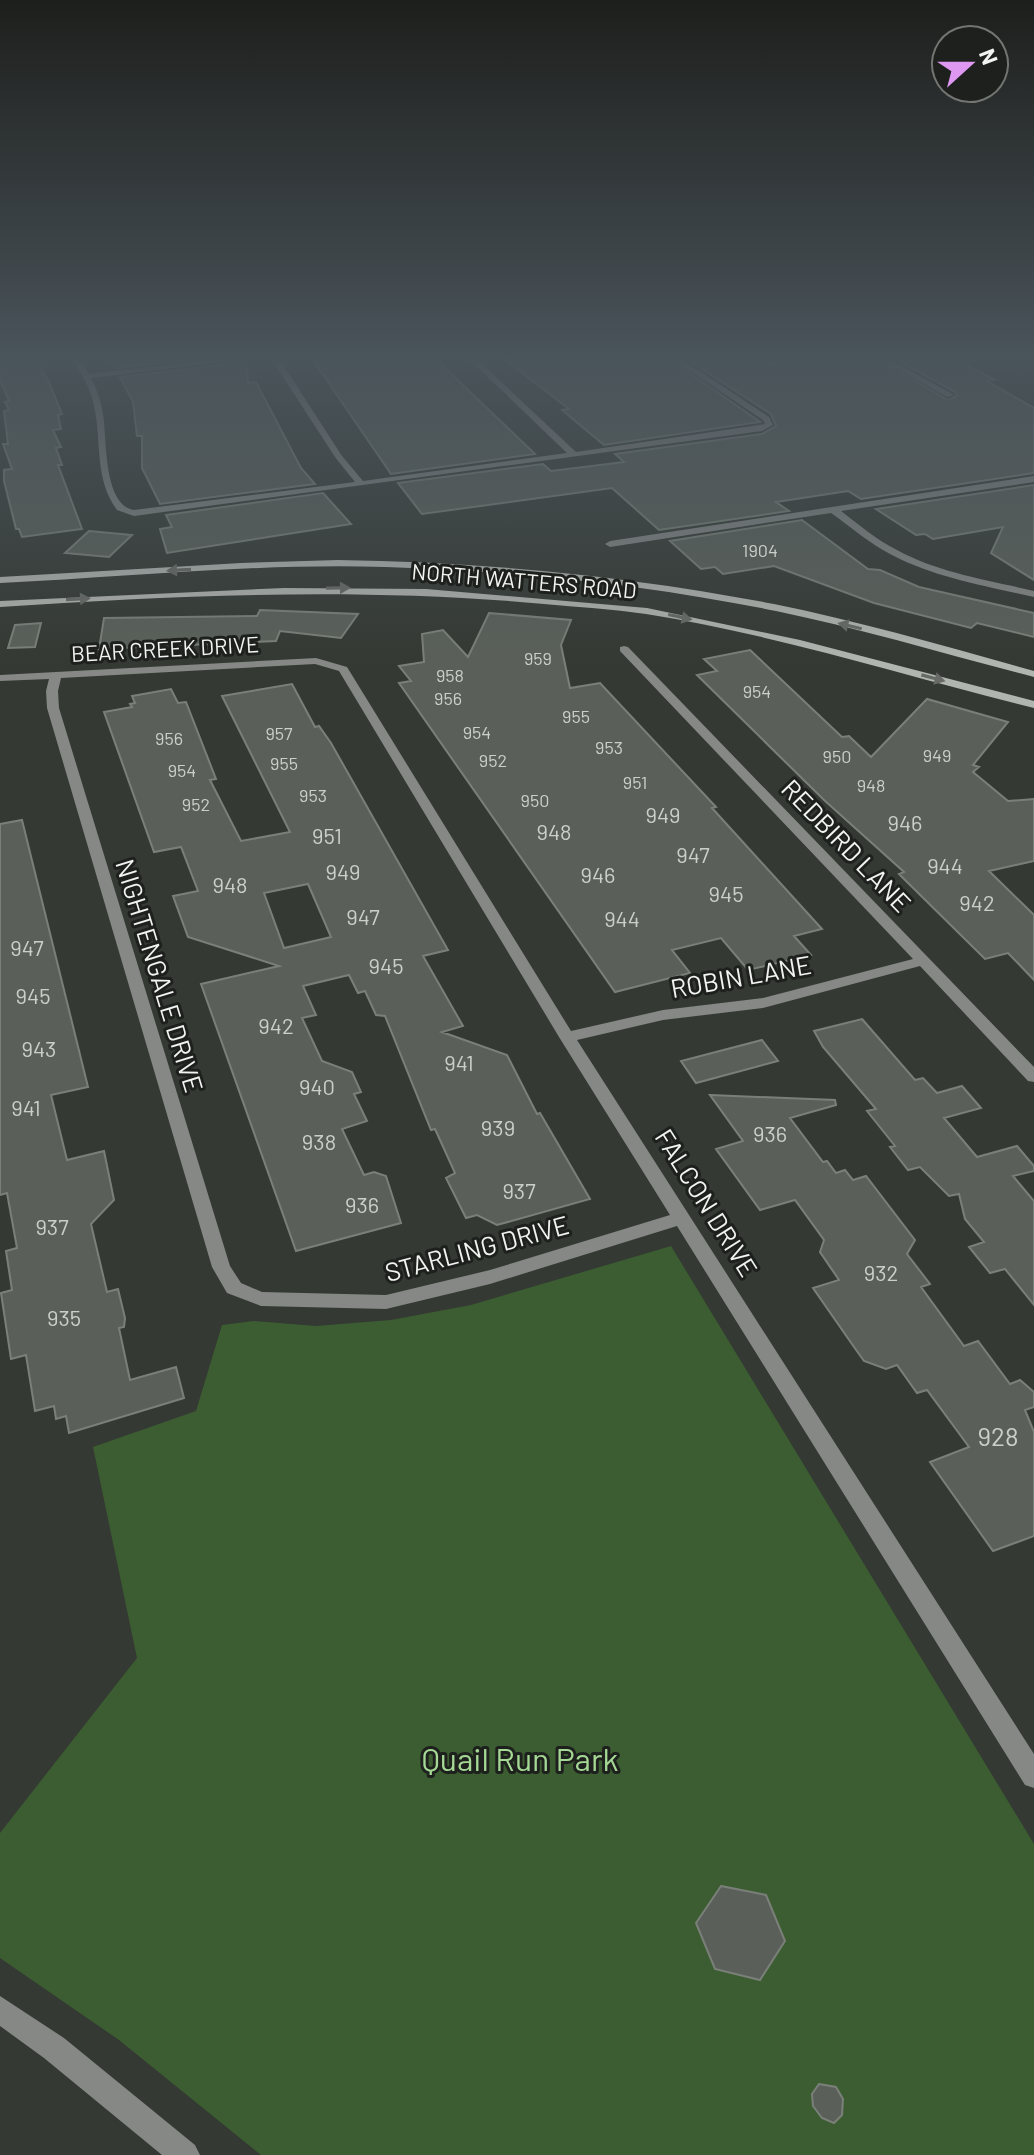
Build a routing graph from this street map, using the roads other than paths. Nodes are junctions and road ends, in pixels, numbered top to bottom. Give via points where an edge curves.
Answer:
1 (105, 461) edge
2 (342, 461) edge
3 (533, 461) edge
4 (1034, 479) edge
5 (361, 484) junction
6 (833, 510) junction
7 (610, 544) dead end
8 (0, 580) edge
9 (1034, 594) edge
10 (0, 604) edge
11 (624, 649) dead end
12 (331, 663) joint
13 (1034, 674) edge
14 (56, 675) junction
15 (0, 678) edge
16 (1034, 705) edge
17 (923, 961) junction
18 (567, 1037) junction
19 (1034, 1077) edge
20 (683, 1218) junction
21 (234, 1288) joint
22 (1034, 1776) edge
23 (0, 2010) edge
24 (185, 2155) edge

1 - 5 street via 118,505 130,512
2 - 5 street
3 - 5 street
4 - 6 street
6 - 7 street
6 - 9 street via 910,560
13 -> 8 main road, NORTH WATTERS ROAD via 742,601 500,570 257,565
10 -> 16 main road, NORTH WATTERS ROAD via 344,588 482,593 656,612 791,640
11 - 17 street, REDBIRD LANE
12 - 14 street, BEAR CREEK DRIVE
12 - 18 street, FALCON DRIVE via 346,674
14 - 15 street, BEAR CREEK DRIVE
14 - 21 street, NIGHTENGALE DRIVE via 53,708 221,1267
17 - 18 street, ROBIN LANE via 763,1003 663,1015
17 - 19 street, REDBIRD LANE
18 - 20 street, FALCON DRIVE
20 - 21 street, STARLING DRIVE via 490,1277 386,1302 261,1299
20 - 22 street, FALCON DRIVE
23 - 24 street

